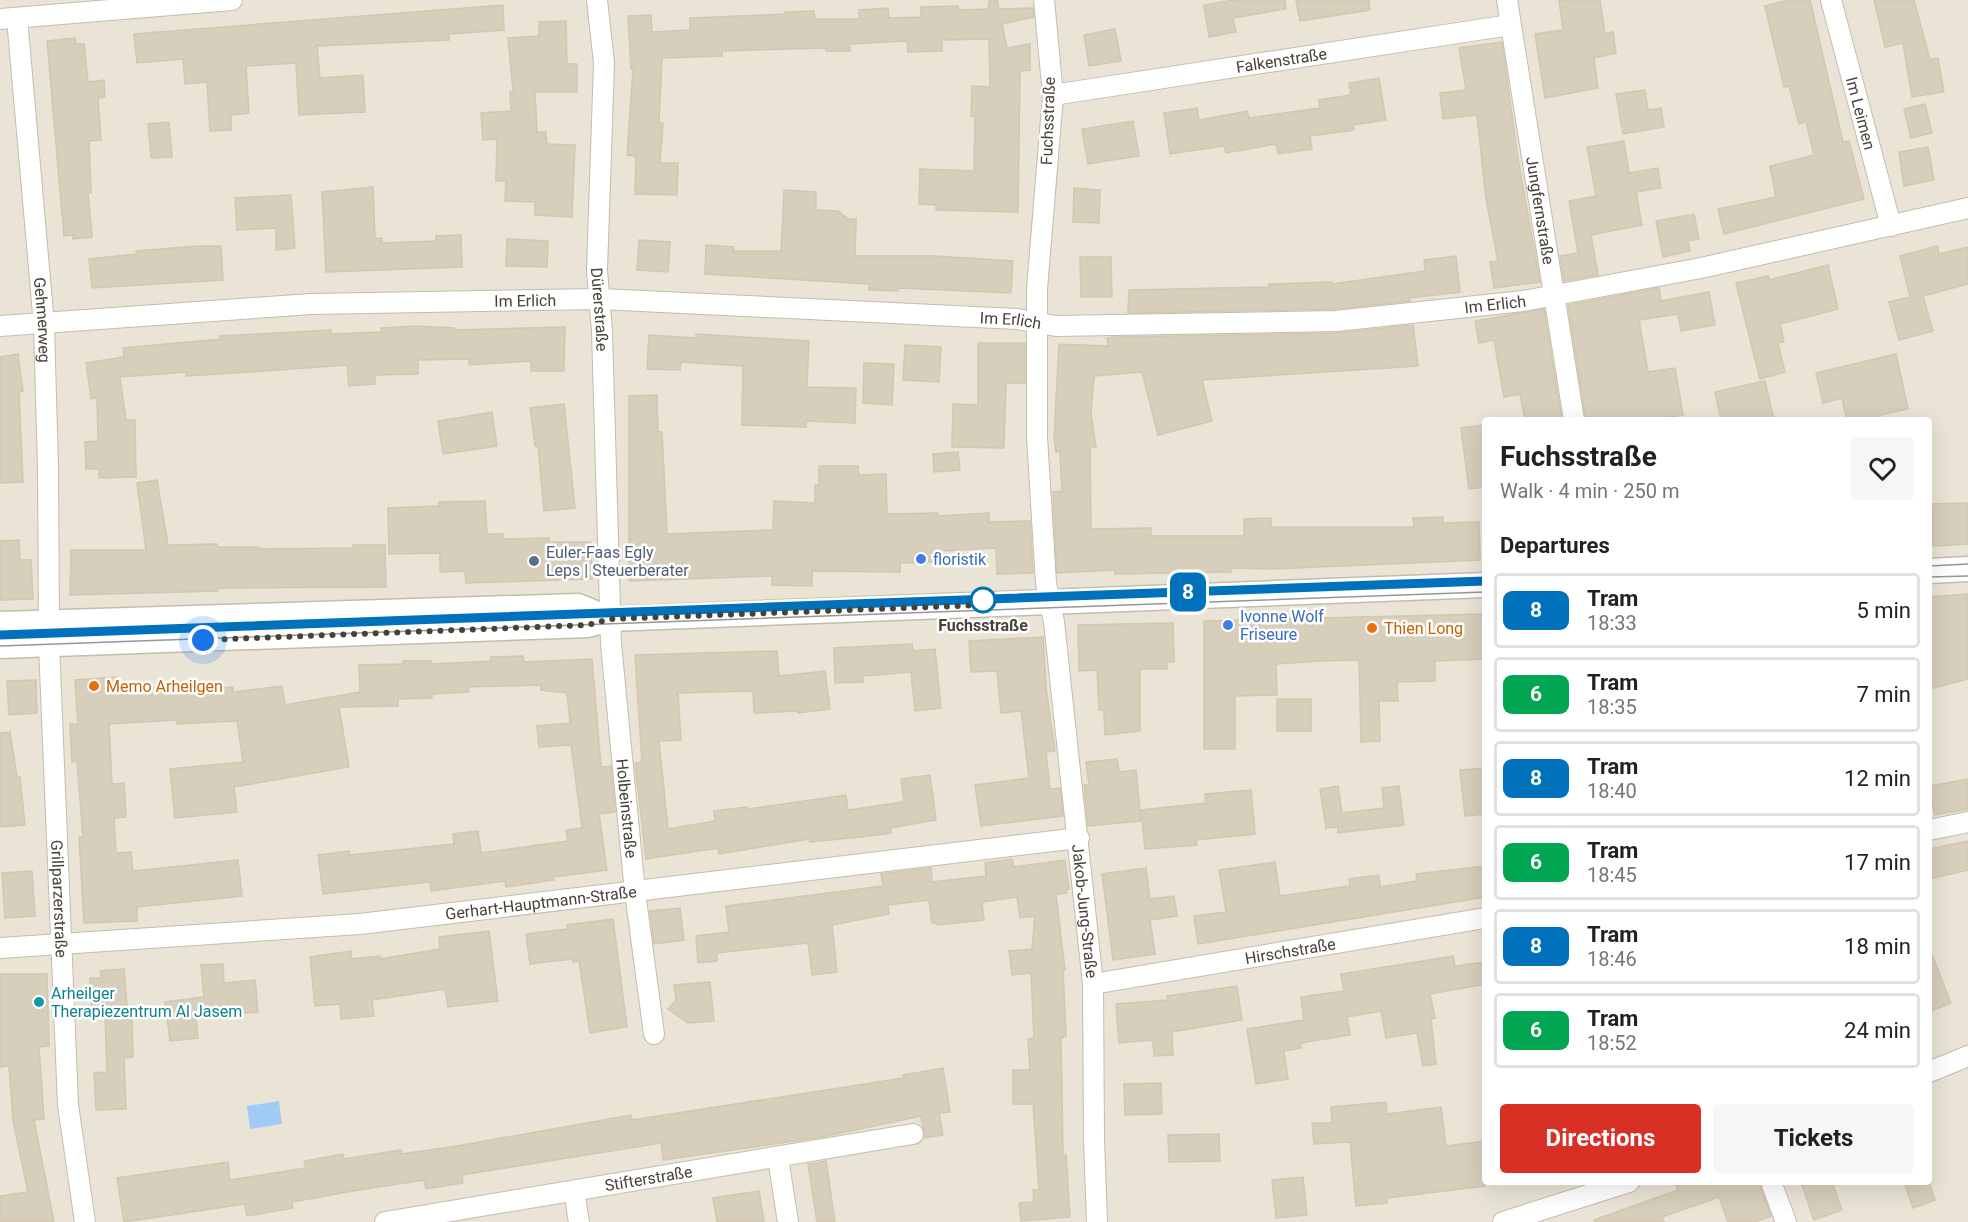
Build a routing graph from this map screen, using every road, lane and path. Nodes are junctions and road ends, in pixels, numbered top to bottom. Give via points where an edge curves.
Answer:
1 (232, 0) edge
2 (597, 0) edge
3 (1044, 0) edge
4 (1506, 0) edge
5 (1831, 0) edge
6 (16, 13) edge
7 (1510, 25) junction
8 (1053, 95) junction
9 (1968, 208) edge
10 (1891, 226) junction
11 (1555, 293) junction
12 (600, 299) junction
13 (1037, 323) junction
14 (44, 325) junction
15 (0, 326) edge
16 (1574, 417) edge
17 (1968, 570) edge
18 (1932, 571) edge
19 (1482, 585) edge
20 (1050, 602) junction
21 (610, 619) junction
22 (0, 624) edge
23 (49, 634) junction
24 (0, 646) edge
25 (1968, 822) edge
26 (1932, 829) edge
27 (1079, 838) junction
28 (635, 892) junction
29 (1482, 919) edge
30 (61, 946) junction
31 (0, 948) edge
32 (1094, 984) junction
33 (654, 1034) dead end
34 (1968, 1056) edge
35 (1932, 1071) edge
36 (913, 1134) dead end
37 (778, 1158) junction
38 (1620, 1185) edge
39 (1772, 1185) edge
40 (574, 1191) junction
41 (85, 1222) edge
42 (385, 1222) edge
43 (579, 1222) edge
44 (788, 1222) edge
45 (1097, 1222) edge
46 (1503, 1222) edge
47 (1786, 1222) edge

1 - 6 street
2 - 12 street, Dürerstraße via 604,63 597,270
3 - 8 street, Fuchsstraße
4 - 7 street, Jungfernstraße
5 - 10 street, Im Leimen
6 - 14 street, Gehmerweg
7 - 8 street, Falkenstraße
7 - 11 street, Jungfernstraße
8 - 13 street, Fuchsstraße
9 - 10 street, Im Erlich
10 - 11 street, Im Erlich via 1701,268
11 - 13 street, Im Erlich via 1523,301 1336,321 1056,326
11 - 16 street, Jungfernstraße
12 - 13 street, Im Erlich
12 - 14 street, Im Erlich via 311,304
12 - 21 street, Dürerstraße
13 - 20 street, Fuchsstraße via 1039,502
14 - 15 street, Im Erlich
14 - 23 street, Gehmerweg
17 - 18 street
19 - 20 street
20 - 21 street
20 - 27 street, Jakob-Jung-Straße
21 - 23 street via 588,625
21 - 28 street, Holbeinstraße
22 - 23 street
23 - 24 street
23 - 30 street, Grillparzerstraße
25 - 26 street
27 - 28 street, Gerhart-Hauptmann-Straße
27 - 32 street, Jakob-Jung-Straße
28 - 30 street, Gerhart-Hauptmann-Straße via 360,924
28 - 33 street, Holbeinstraße
29 - 32 street, Hirschstraße
30 - 31 street, Gerhart-Hauptmann-Straße
30 - 41 street, Grillparzerstraße via 68,1104
32 - 45 street, Jakob-Jung-Straße
34 - 35 street
36 - 37 street, Stifterstraße
37 - 40 street, Stifterstraße
37 - 44 street
38 - 46 street
39 - 47 street
40 - 42 street, Stifterstraße
40 - 43 street

